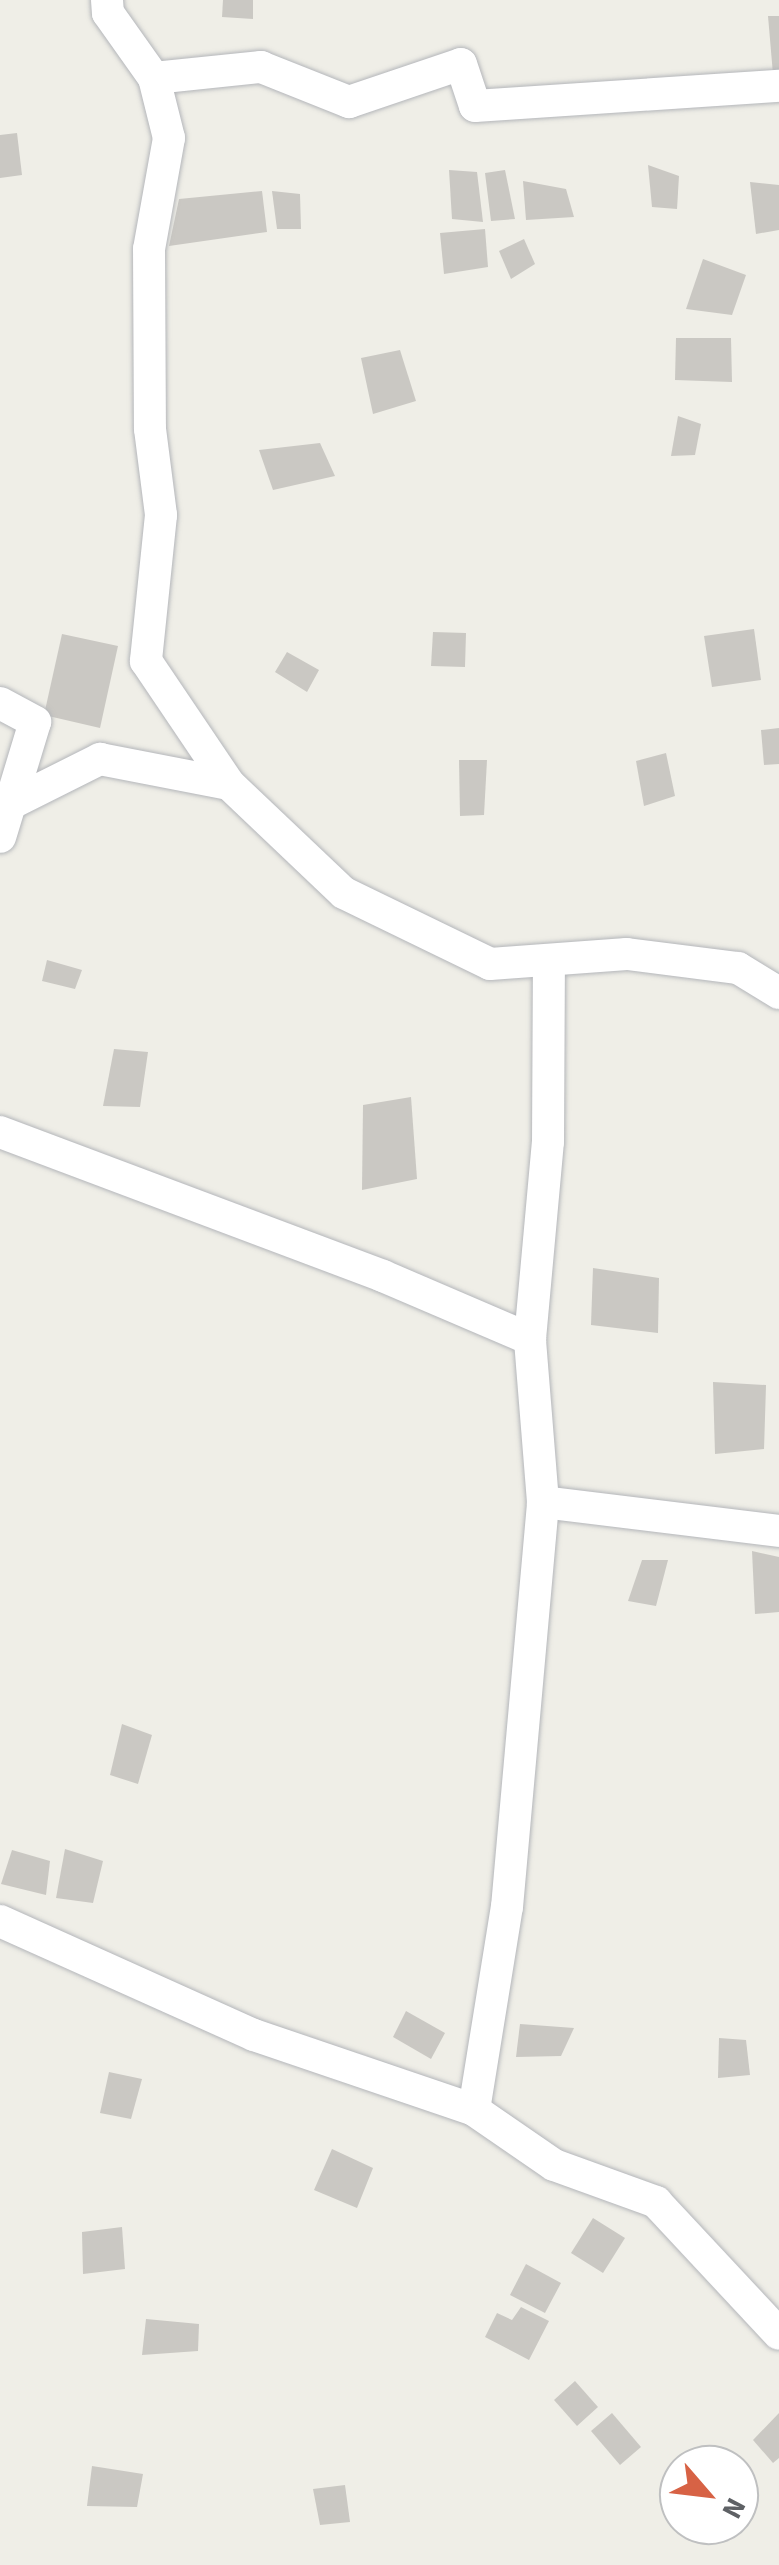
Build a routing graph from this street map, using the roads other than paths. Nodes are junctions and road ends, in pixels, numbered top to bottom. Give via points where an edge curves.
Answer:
1 (107, 0) edge
2 (154, 78) junction
3 (779, 86) edge
4 (0, 703) edge
5 (229, 784) junction
6 (10, 804) junction
7 (0, 838) edge
8 (549, 960) junction
9 (779, 993) edge
10 (0, 1132) edge
11 (530, 1339) junction
12 (543, 1502) junction
13 (779, 1531) edge
14 (0, 1921) edge
15 (474, 2110) junction
16 (779, 2334) edge

1 - 2 street via 108,13
2 - 3 street via 261,67 349,102 461,64 476,106
2 - 5 street via 169,138 150,249 150,428 161,515 146,661
4 - 6 street via 35,722
5 - 6 street via 100,759
5 - 8 street via 344,893 490,964
6 - 7 street
8 - 9 street via 627,954 738,968
8 - 11 street via 548,1142
10 - 11 street via 383,1276
11 - 12 street
12 - 13 street
12 - 15 street via 507,1906
14 - 15 street via 254,2034
15 - 16 street via 554,2166 656,2202

